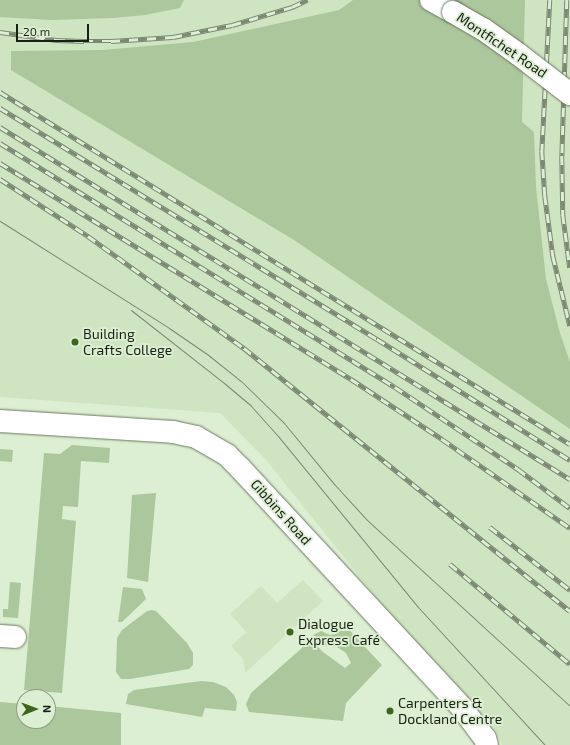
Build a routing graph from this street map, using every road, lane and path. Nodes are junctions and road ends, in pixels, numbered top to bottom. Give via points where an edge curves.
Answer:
1 (431, 0) edge
2 (570, 94) edge
3 (0, 421) edge
4 (488, 745) edge

1 - 2 street, Montfichet Road, bridge via 483,29
3 - 4 street, Gibbins Road via 173,432 196,437 227,455 462,708

